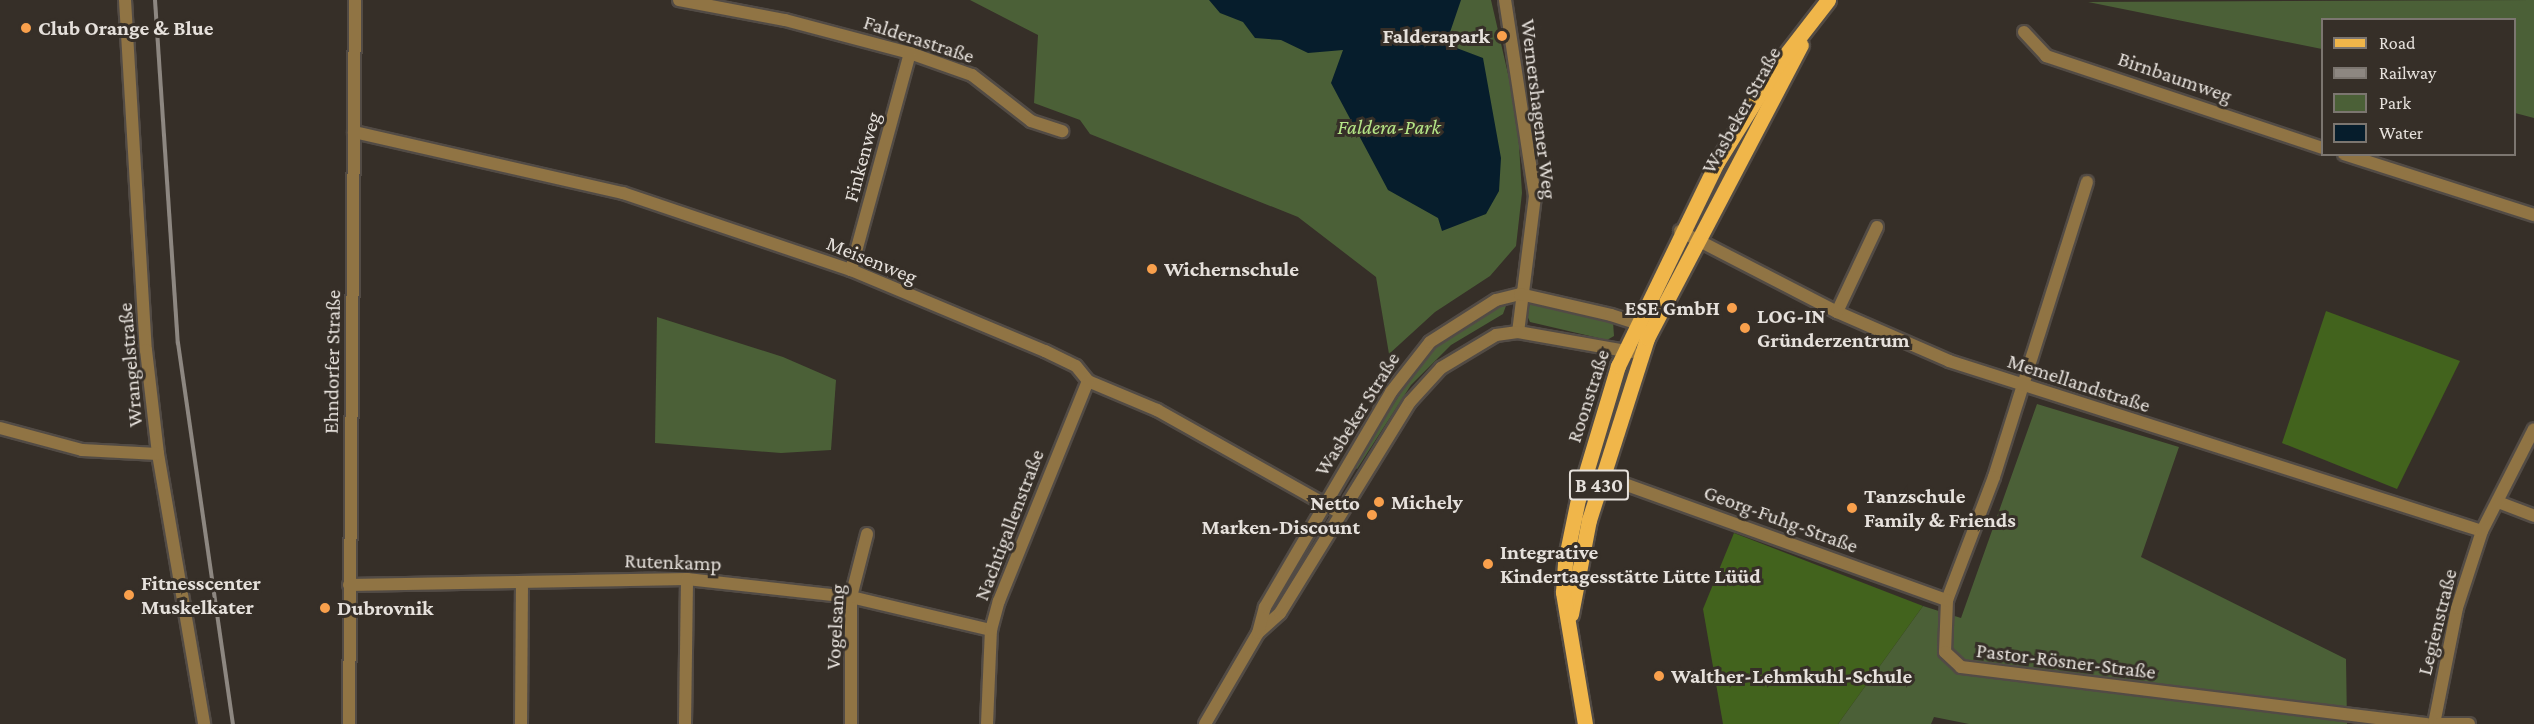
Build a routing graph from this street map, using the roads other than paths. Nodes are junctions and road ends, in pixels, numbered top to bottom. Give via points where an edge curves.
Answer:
1 (125, 0) edge
2 (355, 0) edge
3 (679, 0) edge
4 (1505, 0) edge
5 (1828, 0) edge
6 (1806, 32) junction
7 (2024, 32) dead end
8 (910, 53) junction
9 (1062, 131) dead end
10 (354, 132) junction
11 (2321, 148) edge
12 (2350, 156) edge
13 (2087, 182) dead end
14 (2534, 215) edge
15 (1877, 227) dead end
16 (1680, 231) junction
17 (1695, 237) junction
18 (851, 270) junction
19 (1520, 294) junction
20 (1837, 312) junction
21 (1636, 323) junction
22 (1518, 332) junction
23 (1644, 344) junction
24 (1623, 354) junction
25 (1088, 381) junction
26 (2023, 386) junction
27 (0, 428) edge
28 (2534, 429) edge
29 (158, 454) junction
30 (1602, 476) junction
31 (2498, 502) junction
32 (1326, 504) junction
33 (1339, 512) junction
34 (2534, 516) edge
35 (2482, 531) junction
36 (867, 534) dead end
37 (687, 579) junction
38 (522, 582) junction
39 (349, 585) junction
40 (851, 597) junction
41 (1947, 600) junction
42 (1570, 623) junction
43 (992, 630) junction
44 (1258, 633) junction
45 (204, 724) edge
46 (349, 724) edge
47 (521, 724) edge
48 (685, 724) edge
49 (851, 724) edge
50 (987, 724) edge
51 (1205, 724) edge
52 (1585, 724) edge
53 (2428, 724) edge
54 (2434, 724) edge
55 (2439, 724) edge
56 (2469, 724) edge

1 - 29 street, Wrangelstraße via 146,350
2 - 10 street, Ehndorfer Straße
3 - 8 street, Falderastraße via 785,20
4 - 19 street, Wernershagener Weg via 1535,196
5 - 6 main road, Wasbeker Straße / B 430
6 - 16 main road, Wasbeker Straße / B 430 via 1776,67
6 - 17 main road, Wasbeker Straße / B 430
7 - 11 street, Birnbaumweg via 2046,56
8 - 9 street, Falderastraße via 972,75 1031,121
8 - 18 street, Finkenweg
10 - 18 street, Meisenweg via 623,193
10 - 39 street, Ehndorfer Straße
12 - 14 street
13 - 26 street, Pastor-Rösner-Straße
15 - 20 street
16 - 17 street, Memellandstraße
16 - 21 main road, Wasbeker Straße / B 430
17 - 20 street, Memellandstraße
17 - 23 main road, Wasbeker Straße / B 430
18 - 25 street, Meisenweg via 1045,351 1076,366
19 - 21 street
19 - 22 street
19 - 32 street, Wasbeker Straße via 1487,304 1430,342 1391,392
20 - 26 street, Memellandstraße
21 - 23 street
21 - 24 main road, Roonstraße / B 430
22 - 24 street, Wasbeker Straße
22 - 33 street, Wasbeker Straße via 1496,335 1441,368 1410,402
23 - 24 street, Wasbeker Straße
23 - 30 main road, Roonstraße / B 430
24 - 42 main road, Roonstraße / B 430 via 1578,499 1565,562 1563,592
25 - 32 street, Meisenweg via 1157,410
25 - 43 street, Nachtigallenstraße via 1014,557
26 - 35 street, Memellandstraße
26 - 41 street, Pastor-Rösner-Straße
27 - 29 street via 82,450
28 - 31 street, Legienstraße
29 - 45 street, Wrangelstraße
30 - 41 street, Georg-Fuhg-Straße
30 - 42 main road, Roonstraße / B 430
31 - 34 street
31 - 35 street, Legienstraße
32 - 33 street, Meisenweg
32 - 44 street, Wasbeker Straße via 1265,607
33 - 44 street, Wasbeker Straße via 1280,613
35 - 54 street, Legienstraße via 2457,608
36 - 40 street, Vogelsang
37 - 38 street, Rutenkamp
37 - 40 street, Rutenkamp
37 - 48 street
38 - 39 street, Rutenkamp
38 - 47 street
39 - 46 street, Ehndorfer Straße
40 - 43 street, Rutenkamp
40 - 49 street, Vogelsang
41 - 53 street, Pastor-Rösner-Straße via 1945,652 1961,667
42 - 52 main road, Roonstraße / B 430
43 - 50 street, Nachtigallenstraße
44 - 51 street, Wasbeker Straße
55 - 56 street

